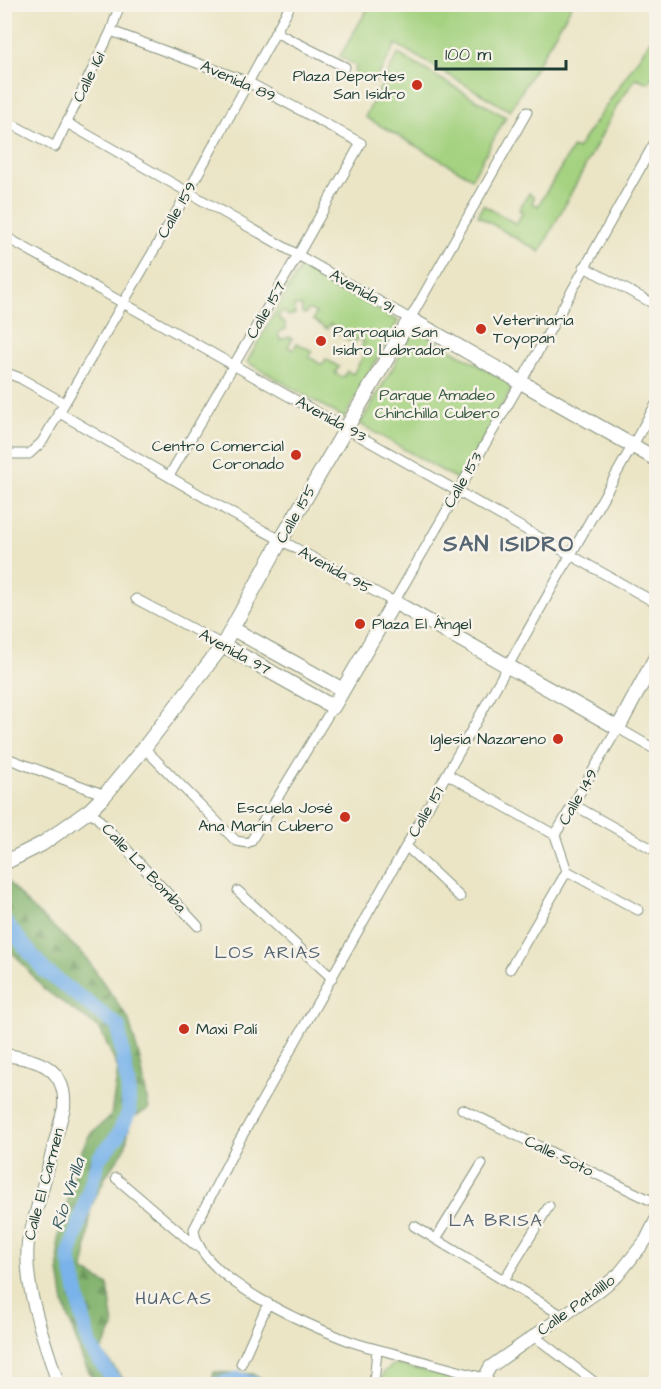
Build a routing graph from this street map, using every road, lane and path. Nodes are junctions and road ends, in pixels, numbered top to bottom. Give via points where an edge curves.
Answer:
1 (120, 4) edge
2 (291, 4) edge
3 (111, 31) junction
4 (275, 32) junction
5 (345, 67) dead end
6 (248, 82) junction
7 (527, 112) dead end
8 (4, 120) edge
9 (67, 123) junction
10 (360, 143) joint
11 (655, 147) edge
12 (188, 192) junction
13 (4, 236) edge
14 (298, 255) junction
15 (584, 267) junction
16 (122, 303) junction
17 (657, 305) edge
18 (410, 319) junction
19 (233, 365) junction
20 (4, 372) edge
21 (521, 382) junction
22 (64, 403) junction
23 (657, 404) edge
24 (58, 412) junction
25 (346, 427) junction
26 (633, 446) junction
27 (4, 454) edge
28 (657, 459) edge
29 (169, 476) junction
30 (457, 490) junction
31 (281, 540) junction
32 (571, 554) junction
33 (136, 599) dead end
34 (394, 603) junction
35 (657, 603) edge
36 (233, 628) junction
37 (223, 645) junction
38 (657, 657) edge
39 (508, 668) junction
40 (343, 690) junction
41 (333, 707) junction
42 (618, 728) junction
43 (144, 748) junction
44 (657, 750) edge
45 (4, 758) edge
46 (447, 774) junction
47 (105, 795) junction
48 (574, 805) junction
49 (90, 810) junction
50 (555, 836) junction
51 (406, 846) junction
52 (654, 850) dead end
53 (4, 863) edge
54 (567, 871) junction
55 (238, 891) dead end
56 (460, 897) dead end
57 (638, 910) dead end
58 (198, 926) dead end
59 (510, 969) dead end
60 (332, 978) junction
61 (4, 1055) edge
62 (462, 1109) dead end
63 (482, 1164) dead end
64 (116, 1178) dead end
65 (657, 1203) edge
66 (549, 1206) dead end
67 (657, 1220) edge
68 (414, 1226) dead end
69 (436, 1239) junction
70 (203, 1252) junction
71 (504, 1280) junction
72 (268, 1303) junction
73 (563, 1316) junction
74 (534, 1336) junction
75 (377, 1350) junction
76 (241, 1364) dead end
77 (487, 1381) edge
78 (58, 1384) edge
79 (374, 1384) edge
80 (597, 1384) edge

1 - 3 street, Calle 161
2 - 4 street, Calle 159
3 - 6 street, Avenida 89
3 - 9 street, Calle 161
4 - 5 street
4 - 6 street, Calle 159
6 - 10 street, Avenida 89
6 - 12 street, Calle 159
7 - 18 street, Calle 155
8 - 9 street, Calle 161 via 55,147
9 - 12 street, Avenida 91
10 - 14 street, Calle 157
11 - 15 street, Calle 153
12 - 14 street, Avenida 91
12 - 16 street, Calle 159
13 - 16 street, Avenida 93
14 - 18 street, Avenida 91
14 - 19 street, Calle 157
15 - 17 street
15 - 21 street, Calle 153
16 - 19 street, Avenida 93
16 - 22 street, Calle 159
18 - 21 main road, Avenida 91
18 - 25 main road, Calle 155
19 - 25 street, Avenida 93
19 - 29 street, Calle 157
20 - 22 street
21 - 26 main road, Avenida 91
21 - 30 street, Calle 153
22 - 24 street, Calle 159
23 - 26 street, Calle 151
24 - 27 street via 35,450 24,455
24 - 29 street, Avenida 95
25 - 30 street, Avenida 93
25 - 31 main road, Calle 155
26 - 28 main road, Avenida 91
26 - 32 street, Calle 151
29 - 31 street, Avenida 95
30 - 32 street, Avenida 93
30 - 34 street, Calle 153
31 - 34 street, Avenida 95
31 - 36 main road, Calle 155
32 - 35 street, Avenida 93
32 - 39 street, Calle 151
33 - 37 street, Avenida 97
34 - 39 main road, Avenida 95
34 - 40 main road, Calle 153
36 - 37 main road, Calle 155
36 - 40 main road, Avenida 97
37 - 41 main road, Avenida 97
37 - 43 main road, Calle 155
38 - 42 main road, Calle 149
39 - 42 main road, Avenida 95
39 - 46 street, Calle 151
40 - 41 main road, Calle 153
41 - 43 street, Calle 153 via 251,841 244,844 236,841
42 - 44 street
42 - 48 street, Calle 149
43 - 47 main road, Calle 155
45 - 47 street
46 - 50 street
46 - 51 street, Calle 151
47 - 49 main road, Calle 155
48 - 50 street, Calle 149
48 - 52 street
49 - 53 main road, Calle 155 via 42,844
49 - 58 street, Calle La Bomba
50 - 54 street, Calle 149
51 - 56 street
51 - 60 street, Calle 151
54 - 57 street
54 - 59 street
55 - 60 street
60 - 70 street, Calle 151 via 196,1221 195,1237
61 - 78 street, Calle El Carmen via 38,1061 60,1080 65,1094 26,1262
62 - 65 street, Calle Soto
63 - 69 street
64 - 70 street
66 - 71 street
67 - 73 street, Calle Patalillo via 618,1275
68 - 69 street
69 - 71 street
70 - 72 street via 215,1267
71 - 73 street
72 - 75 street
72 - 76 street
73 - 74 street, Calle Patalillo
74 - 77 street, Calle Patalillo via 490,1366
74 - 80 street
75 - 77 street
75 - 79 street

